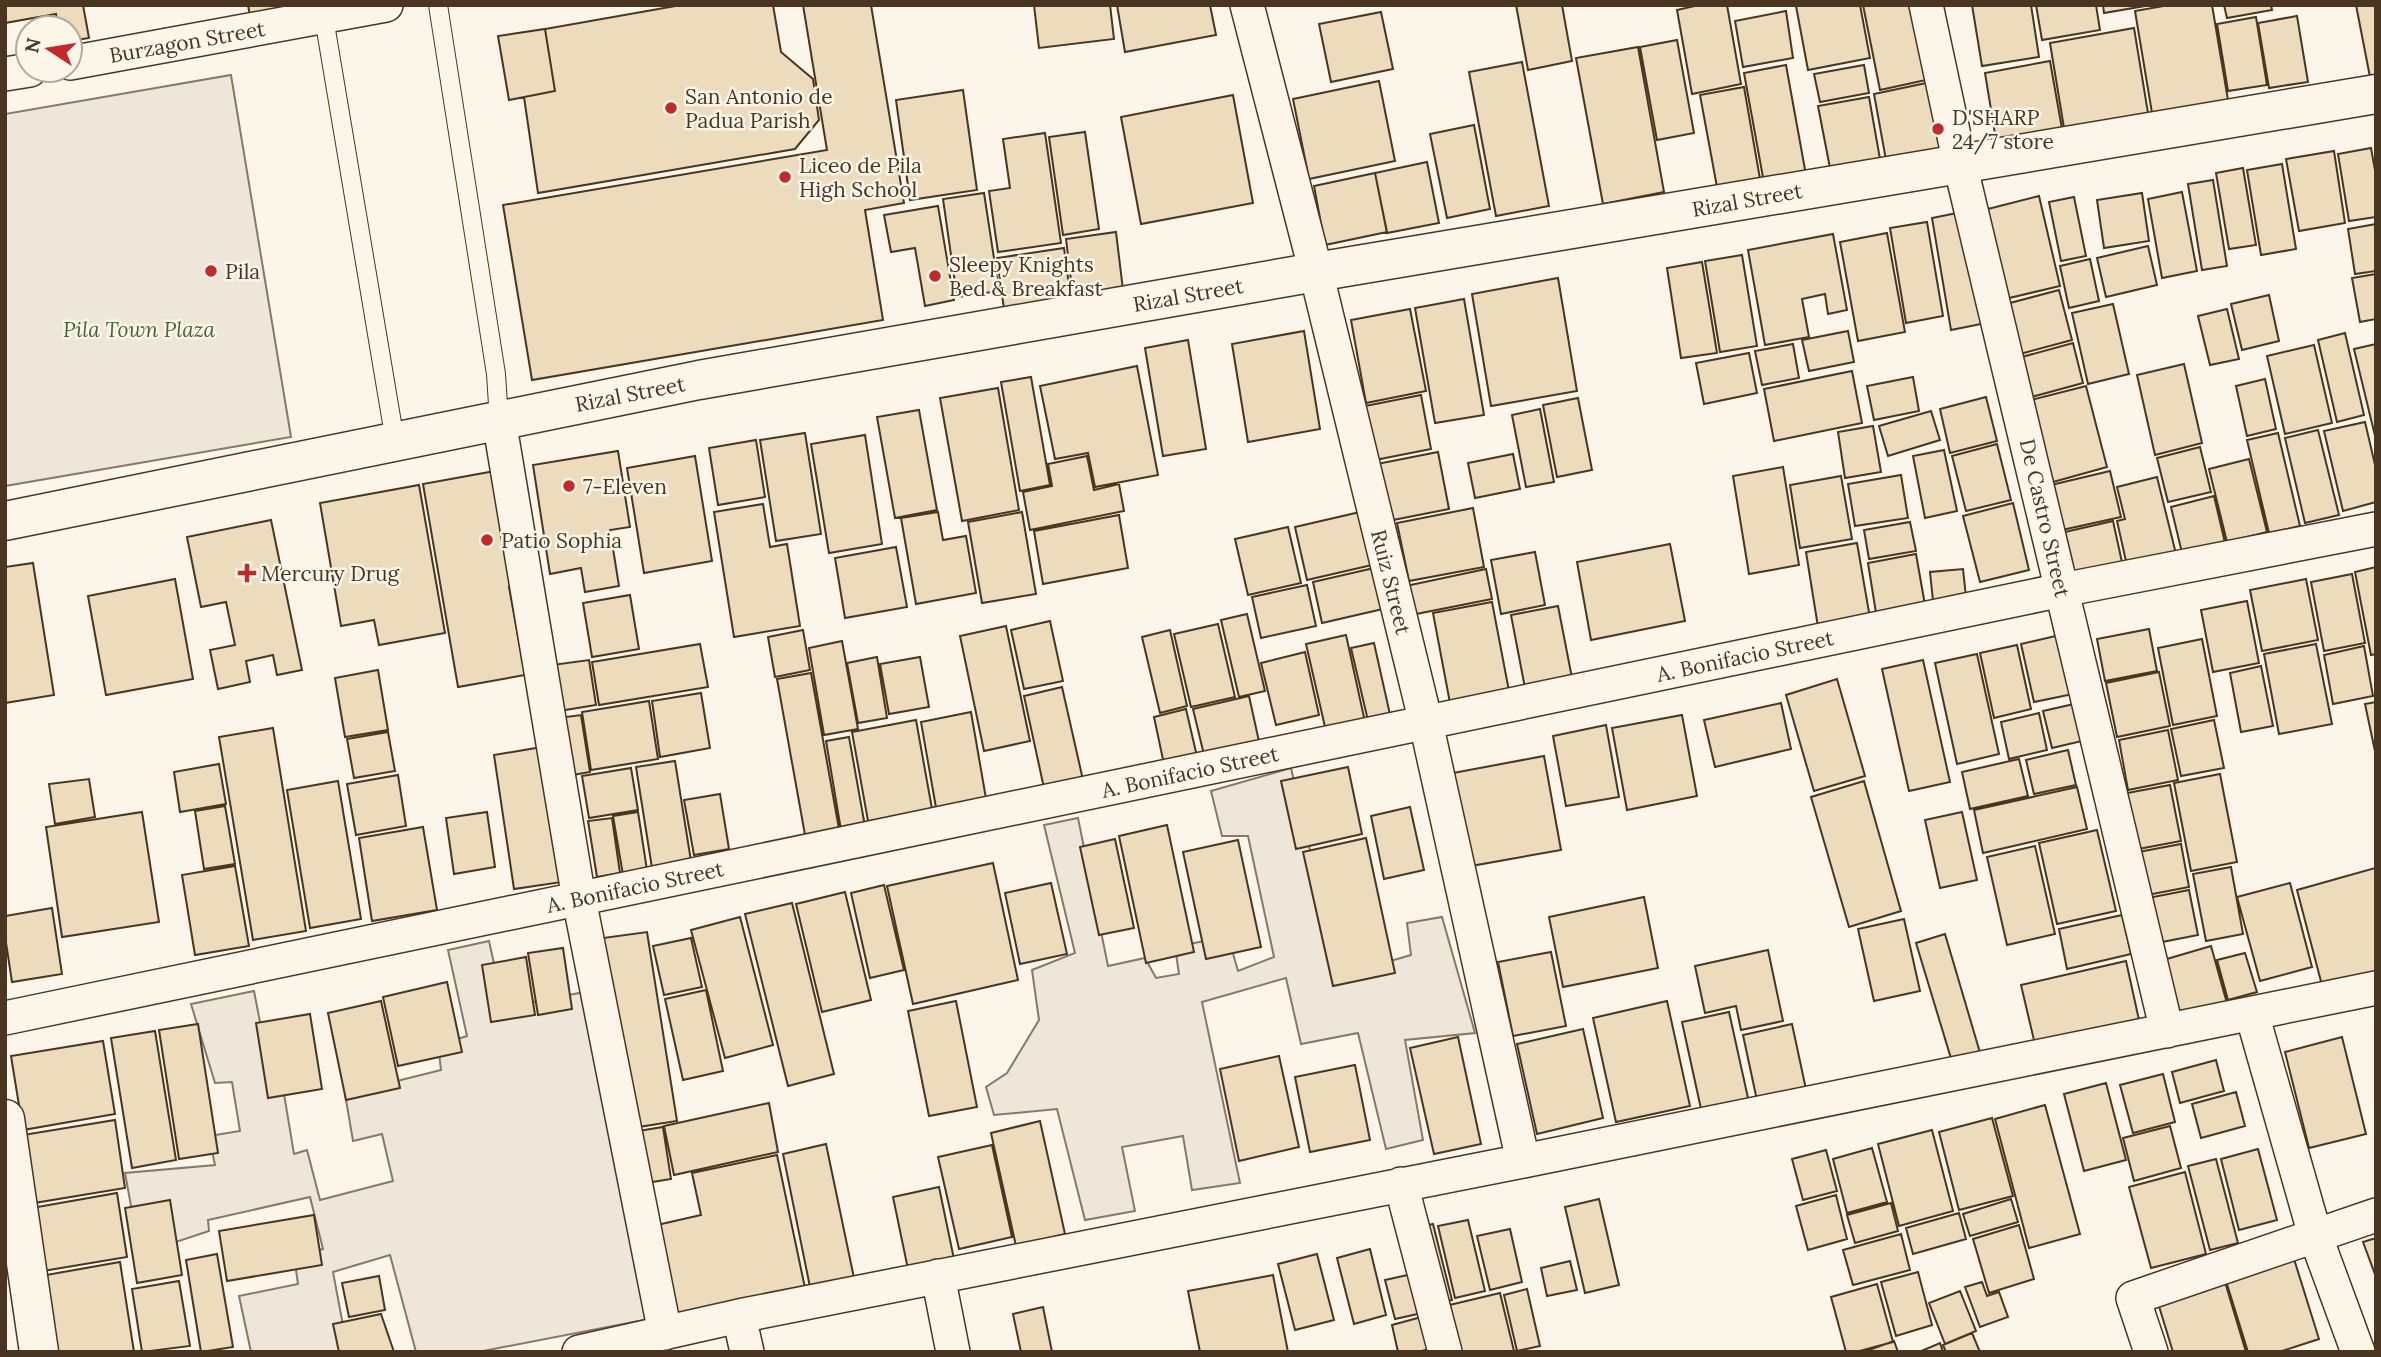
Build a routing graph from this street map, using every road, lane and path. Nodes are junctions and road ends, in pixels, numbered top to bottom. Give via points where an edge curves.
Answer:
1 (386, 5) edge
2 (439, 5) edge
3 (1247, 5) edge
4 (1926, 5) edge
5 (324, 18) junction
6 (84, 61) edge
7 (2376, 94) edge
8 (1960, 164) junction
9 (1316, 272) junction
10 (499, 420) junction
11 (395, 441) junction
12 (5, 521) edge
13 (2376, 529) edge
14 (2062, 590) junction
15 (1426, 723) junction
16 (579, 899) junction
17 (2376, 988) edge
18 (2252, 1014) junction
19 (5, 1018) edge
20 (2167, 1031) junction
21 (5, 1119) edge
22 (1523, 1161) junction
23 (1401, 1184) junction
24 (2376, 1215) edge
25 (2315, 1235) junction
26 (938, 1276) junction
27 (739, 1315) junction
28 (665, 1333) junction
29 (39, 1352) edge
30 (579, 1352) edge
31 (747, 1352) edge
32 (953, 1352) edge
33 (1445, 1352) edge
34 (2151, 1352) edge
35 (2358, 1352) edge

1 - 5 street, Burzagon Street
2 - 10 lane via 494,360
3 - 9 street, Ruiz Street
4 - 8 street, De Castro Street
5 - 6 street, Burzagon Street
5 - 11 lane
7 - 8 main road, Rizal Street
8 - 9 main road, Rizal Street
8 - 14 street, De Castro Street
9 - 10 main road, Rizal Street via 699,380
9 - 15 street, Ruiz Street
10 - 11 main road, Rizal Street
10 - 16 street
11 - 12 main road, Rizal Street
13 - 14 street, A. Bonifacio Street
14 - 15 street, A. Bonifacio Street
14 - 20 street, De Castro Street
15 - 16 street, A. Bonifacio Street
15 - 22 street, Ruiz Street
16 - 19 street, A. Bonifacio Street
16 - 28 street
17 - 18 street
18 - 20 street
18 - 25 street
20 - 22 street
21 - 29 main road
22 - 23 street
23 - 26 street
23 - 33 street
24 - 25 street
25 - 34 street via 2133,1298
25 - 35 street
26 - 27 street
26 - 32 street
27 - 28 street
27 - 31 street
28 - 30 street

